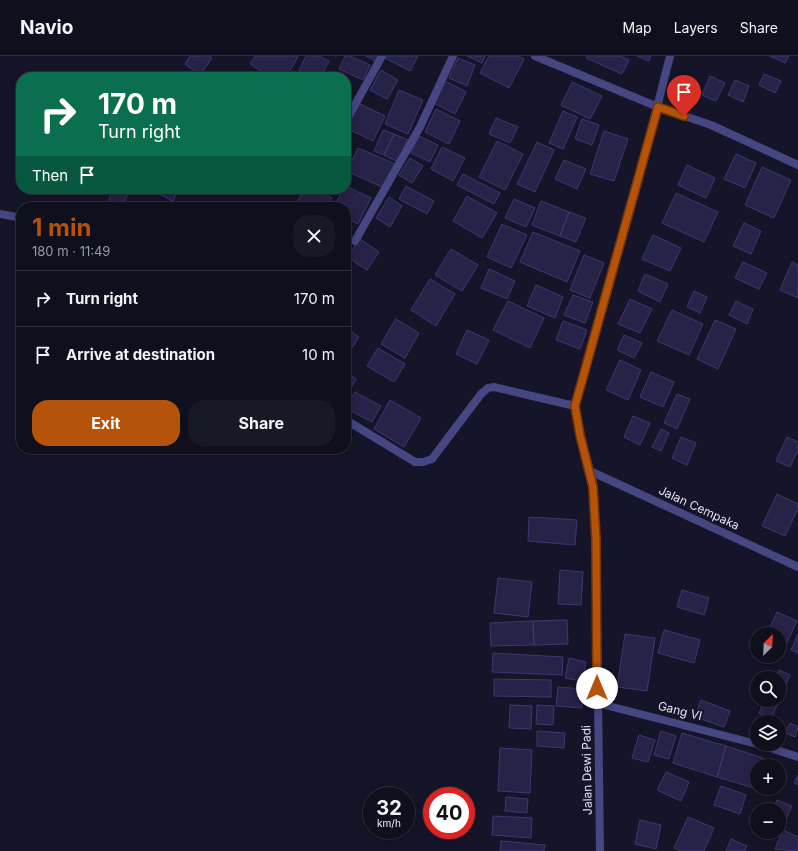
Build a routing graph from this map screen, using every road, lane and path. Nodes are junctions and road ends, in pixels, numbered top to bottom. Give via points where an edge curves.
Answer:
1 (382, 56) edge
2 (453, 56) edge
3 (535, 56) edge
4 (670, 56) edge
5 (658, 107) junction
6 (351, 112) edge
7 (798, 165) edge
8 (0, 214) edge
9 (16, 216) edge
10 (355, 241) dead end
11 (575, 406) junction
12 (351, 423) edge
13 (590, 471) junction
14 (798, 567) edge
15 (597, 703) junction
16 (750, 742) edge
17 (779, 751) edge
18 (798, 757) edge
19 (600, 851) edge

1 - 6 street
2 - 10 street via 420,127
3 - 5 street
4 - 5 street, Jalan Dewi Padi
5 - 7 street via 711,125
5 - 11 street, Jalan Dewi Padi
8 - 9 street
11 - 12 street via 494,387 488,388 432,459 423,462 415,462
11 - 13 street, Jalan Dewi Padi
13 - 14 street, Jalan Cempaka
13 - 15 street, Jalan Dewi Padi via 596,539
15 - 16 street, Gang VI
15 - 19 street, Jalan Dewi Padi
17 - 18 street, Gang VI

